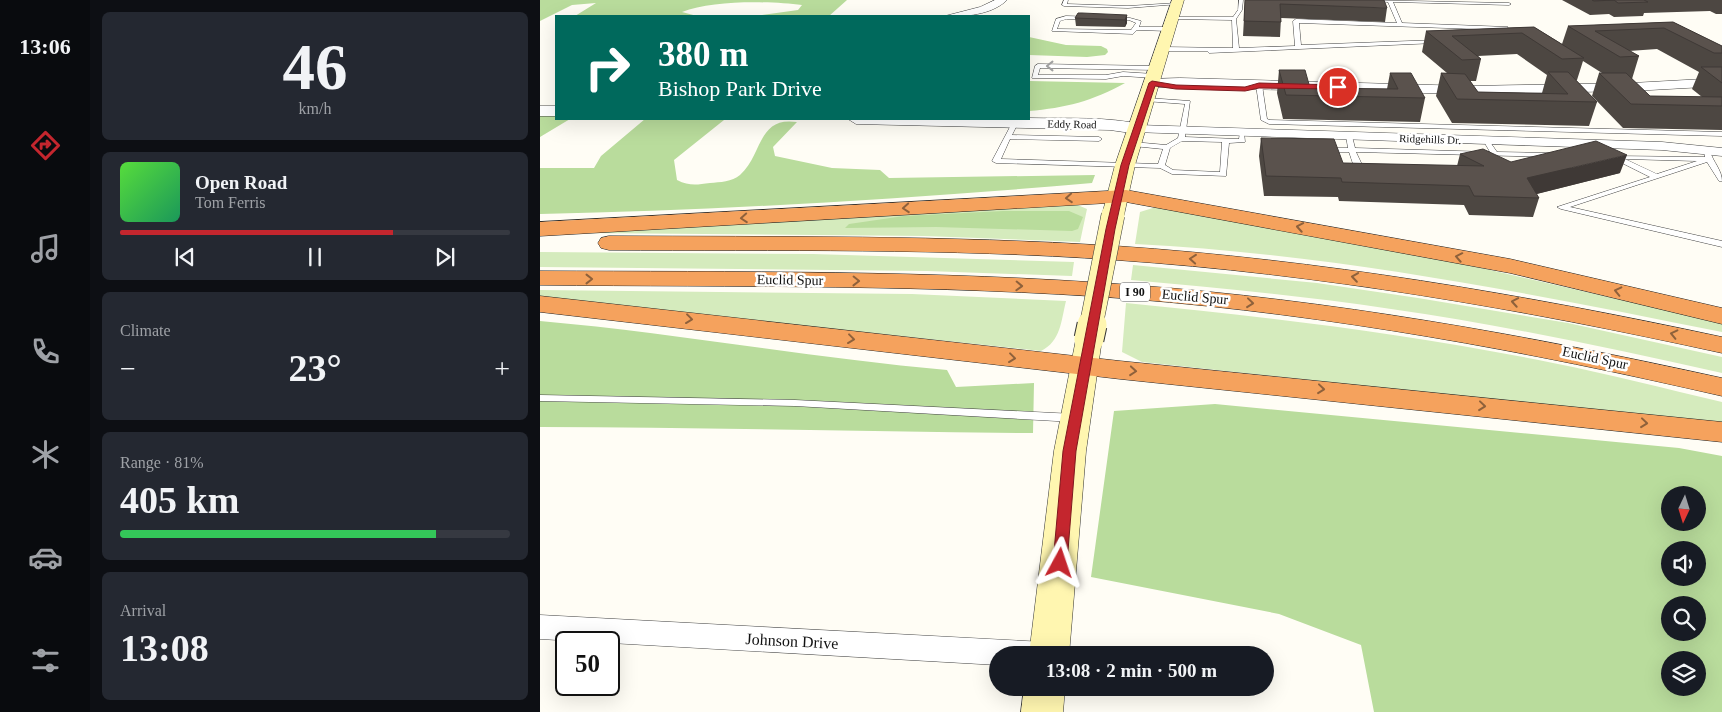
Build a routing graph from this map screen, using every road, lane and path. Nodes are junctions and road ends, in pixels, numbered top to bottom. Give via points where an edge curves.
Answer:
1 (1066, 0) edge
2 (1113, 0) edge
3 (1148, 0) edge
4 (1241, 0) edge
5 (1364, 0) edge
6 (1390, 1) edge
7 (998, 2) edge
8 (1509, 4) dead end
9 (1145, 7) junction
10 (1174, 12) edge
11 (954, 15) edge
12 (993, 15) edge
13 (1234, 19) junction
14 (1400, 24) junction
15 (1137, 28) junction
16 (1506, 28) edge
17 (1444, 41) edge
18 (1298, 47) junction
19 (1163, 49) junction
20 (1236, 50) junction
21 (1124, 71) junction
22 (1153, 82) junction
23 (1722, 82) edge
24 (1259, 86) junction
25 (540, 111) edge
26 (555, 111) edge
27 (870, 120) edge
28 (1012, 130) junction
29 (1242, 133) junction
30 (1722, 134) edge
31 (1182, 135) junction
32 (1135, 136) junction
33 (1349, 136) junction
34 (1099, 139) dead end
35 (1486, 140) junction
36 (1226, 141) junction
37 (1166, 147) junction
38 (1316, 149) edge
39 (1352, 150) junction
40 (1722, 152) edge
41 (1708, 155) junction
42 (1564, 156) edge
43 (1603, 156) edge
44 (1497, 157) junction
45 (1613, 157) junction
46 (1357, 164) junction
47 (1366, 164) edge
48 (1125, 165) junction
49 (1161, 166) junction
50 (1372, 176) edge
51 (1657, 177) junction
52 (1722, 179) edge
53 (1115, 206) junction
54 (540, 229) edge
55 (540, 243) edge
56 (1722, 244) edge
57 (540, 278) edge
58 (540, 304) edge
59 (1722, 316) edge
60 (1722, 345) edge
61 (1087, 353) junction
62 (1722, 386) edge
63 (540, 398) edge
64 (1075, 418) junction
65 (1722, 432) edge
66 (540, 627) edge
67 (1050, 646) edge
68 (989, 652) edge
69 (1044, 696) edge
70 (1042, 712) edge

1 - 9 lane via 1064,5
2 - 3 lane
4 - 13 lane via 1240,10
5 - 6 lane
6 - 8 lane
6 - 14 lane
7 - 11 street
7 - 12 street via 999,11
9 - 10 lane
9 - 10 lane
10 - 13 lane
10 - 15 lane
10 - 19 main road
13 - 20 lane
14 - 16 lane
14 - 18 lane via 1296,21
15 - 15 lane via 1137,20 1066,17 1058,20 1054,30 1126,33
17 - 18 lane
18 - 20 lane
19 - 20 lane
19 - 22 main road
21 -> 21 lane via 1098,66 1038,66 1034,76 1106,77
21 - 22 lane
22 - 24 street via 1176,87 1245,89
22 - 31 lane via 1188,102
22 - 32 main road
23 - 24 street via 1468,90
24 - 30 lane via 1264,120 1269,122
25 - 26 street
27 - 28 street, Eddy Road
28 - 32 street, Eddy Road via 1110,126
28 - 34 lane
28 - 48 lane via 996,161
29 - 31 street, Ridgehills Dr.
29 - 33 street, Ridgehills Dr. via 1269,137
29 - 36 lane via 1243,141
31 - 32 street, Ridgehills Dr.
31 - 36 lane
31 - 37 lane
32 - 37 lane
32 - 48 main road
33 - 35 street, Ridgehills Dr.
33 - 39 lane
35 - 41 street, Ridgehills Dr. via 1662,146
35 - 44 lane
36 - 49 lane via 1223,174 1172,172
37 - 49 lane
38 - 39 lane
39 - 44 lane
39 - 46 lane
40 - 41 street, Ridgehills Dr.
41 - 45 lane
41 - 51 lane
41 - 52 lane
42 - 44 lane
43 - 45 lane
45 - 51 lane
46 - 47 lane
46 - 50 lane via 1364,174
48 - 49 lane
48 - 53 main road
51 - 56 lane via 1561,207
53 -> 54 highway
59 -> 53 highway via 1501,265 1153,200
53 - 61 main road, bridge
60 -> 55 highway via 1480,296 1217,261 955,247
57 -> 62 highway, Euclid Spur / I 90 via 970,284 1179,296 1295,308 1443,330
58 -> 61 highway
61 - 64 main road
61 -> 65 highway
63 - 64 lane via 794,403
64 - 67 main road
66 - 68 street, Johnson Drive
69 - 70 main road

